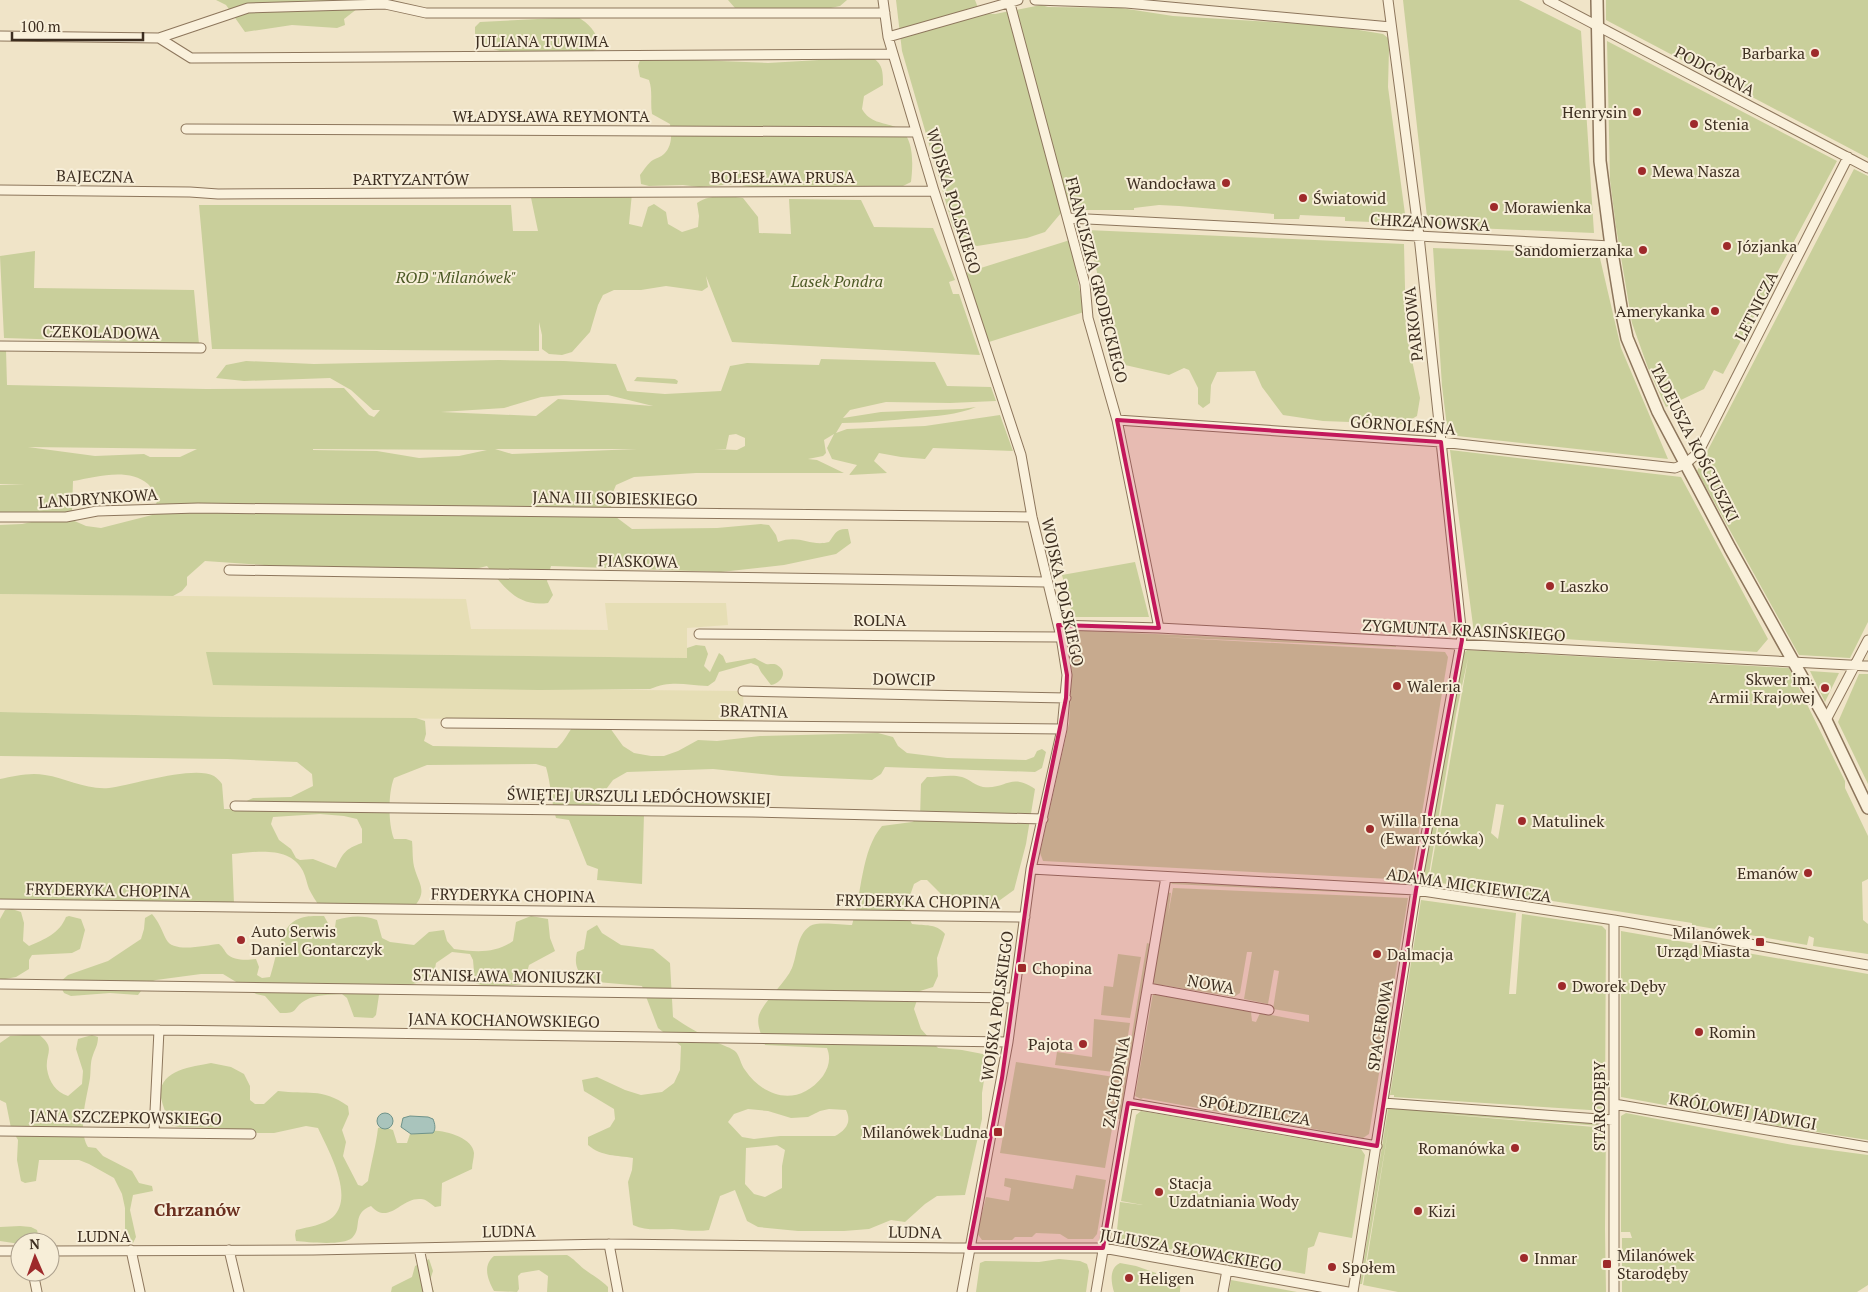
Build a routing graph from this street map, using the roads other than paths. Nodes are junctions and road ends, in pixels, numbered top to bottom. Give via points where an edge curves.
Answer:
1 (883, 0) edge
2 (1012, 0) edge
3 (1035, 0) edge
4 (1388, 0) edge
5 (1548, 0) edge
6 (1597, 0) edge
7 (1176, 4) edge
8 (885, 13) junction
9 (1597, 26) junction
10 (1391, 28) junction
11 (0, 36) edge
12 (888, 37) junction
13 (159, 38) junction
14 (893, 54) junction
15 (186, 129) dead end
16 (916, 132) junction
17 (1848, 157) junction
18 (1868, 168) edge
19 (0, 190) edge
20 (934, 191) junction
21 (190, 192) joint
22 (632, 193) joint
23 (1068, 218) junction
24 (1419, 236) junction
25 (1611, 246) junction
26 (0, 346) edge
27 (201, 348) dead end
28 (1117, 420) junction
29 (1440, 442) junction
30 (1685, 464) junction
31 (198, 508) joint
32 (0, 517) edge
33 (1032, 517) junction
34 (229, 570) dead end
35 (1046, 582) junction
36 (1058, 625) junction
37 (1159, 628) junction
38 (699, 634) dead end
39 (1061, 637) junction
40 (1868, 640) edge
41 (1459, 645) junction
42 (1795, 662) junction
43 (1855, 665) junction
44 (1868, 666) edge
45 (743, 691) dead end
46 (1066, 698) junction
47 (1826, 720) junction
48 (446, 723) dead end
49 (1062, 729) junction
50 (235, 806) dead end
51 (1868, 808) edge
52 (1043, 818) junction
53 (1031, 870) junction
54 (1166, 877) junction
55 (1416, 890) junction
56 (0, 904) edge
57 (1025, 917) junction
58 (1614, 920) junction
59 (1868, 965) edge
60 (0, 984) edge
61 (1148, 988) junction
62 (1014, 998) junction
63 (1269, 1010) dead end
64 (0, 1030) edge
65 (159, 1030) junction
66 (1008, 1042) junction
67 (1128, 1103) junction
68 (1384, 1103) junction
69 (1614, 1104) junction
70 (1613, 1120) junction
71 (0, 1131) edge
72 (154, 1132) junction
73 (251, 1134) dead end
74 (1377, 1146) junction
75 (1868, 1147) edge
76 (609, 1244) junction
77 (419, 1248) junction
78 (969, 1248) junction
79 (1103, 1248) junction
80 (131, 1250) junction
81 (229, 1250) junction
82 (60, 1251) edge
83 (1227, 1270) junction
84 (140, 1292) edge
85 (239, 1292) edge
86 (428, 1292) edge
87 (618, 1292) edge
88 (962, 1292) edge
89 (1096, 1292) edge
90 (1223, 1292) edge
91 (1348, 1292) edge
92 (1353, 1292) edge
93 (1614, 1292) edge

1 - 8 street, WOJSKA POLSKIEGO
2 - 12 street
2 - 23 street, FRANCISZKA GRODECKIEGO
3 - 7 street
4 - 10 street, PARKOWA
5 - 9 street, PODGÓRNA
6 - 9 street, TADEUSZA KOŚCIUSZKI
7 - 10 street
8 - 12 street, WOJSKA POLSKIEGO
8 - 13 street via 426,13 385,4 248,8
9 - 17 street, PODGÓRNA
9 - 25 street, TADEUSZA KOŚCIUSZKI via 1600,161
10 - 24 street, PARKOWA
11 - 13 street
12 - 14 street, WOJSKA POLSKIEGO
13 - 14 street, JULIANA TUWIMA via 191,58
14 - 16 street, WOJSKA POLSKIEGO
15 - 16 street, WŁADYSŁAWA REYMONTA
16 - 20 street, WOJSKA POLSKIEGO
17 - 18 street, PODGÓRNA
17 - 30 street, LETNICZA via 1698,453
19 - 21 street, BAJECZNA
20 - 22 street, BOLESŁAWA PRUSA
20 - 33 street, WOJSKA POLSKIEGO via 1016,440
21 - 22 street, PARTYZANTÓW
23 - 24 street, CHRZANOWSKA
23 - 28 street, FRANCISZKA GRODECKIEGO via 1085,284 1088,318
24 - 25 street, CHRZANOWSKA
24 - 29 street, PARKOWA
25 - 30 street, TADEUSZA KOŚCIUSZKI via 1627,338 1658,412
26 - 27 street, CZEKOLADOWA
28 - 29 street, GÓRNOLEŚNA
28 - 37 street, FRANCISZKA GRODECKIEGO
29 - 30 street, GÓRNOLEŚNA via 1675,468
29 - 41 street, PARKOWA via 1462,640
30 - 42 street, TADEUSZA KOŚCIUSZKI
31 - 32 street, LANDRYNKOWA via 97,511 66,517
31 - 33 street, JANA III SOBIESKIEGO
33 - 35 street, WOJSKA POLSKIEGO
34 - 35 street, PIASKOWA
35 - 36 street, WOJSKA POLSKIEGO
36 - 37 street, ZYGMUNTA KRASIŃSKIEGO
36 - 39 street, WOJSKA POLSKIEGO
37 - 41 street, ZYGMUNTA KRASIŃSKIEGO
38 - 39 street, ROLNA
39 - 46 street, WOJSKA POLSKIEGO via 1067,675
40 - 43 street
41 - 42 street, ZYGMUNTA KRASIŃSKIEGO
41 - 55 street, SPACEROWA
42 - 43 street, ZYGMUNTA KRASIŃSKIEGO
42 - 47 street, TADEUSZA KOŚCIUSZKI
43 - 44 street, ZYGMUNTA KRASIŃSKIEGO
43 - 47 street
45 - 46 street, DOWCIP
46 - 49 street, WOJSKA POLSKIEGO
47 - 51 street, TADEUSZA KOŚCIUSZKI
48 - 49 street, BRATNIA
49 - 52 street, WOJSKA POLSKIEGO
50 - 52 street, ŚWIĘTEJ URSZULI LEDÓCHOWSKIEJ
52 - 53 street, WOJSKA POLSKIEGO
53 - 54 street, ADAMA MICKIEWICZA
53 - 57 street, WOJSKA POLSKIEGO
54 - 55 street, ADAMA MICKIEWICZA
54 - 61 street, ZACHODNIA
55 - 58 street, ADAMA MICKIEWICZA
55 - 68 street, SPACEROWA
56 - 57 street, FRYDERYKA CHOPINA
57 - 62 street, WOJSKA POLSKIEGO
58 - 59 street, ADAMA MICKIEWICZA
58 - 69 street, STARODĘBY
60 - 62 street, STANISŁAWA MONIUSZKI
61 - 63 street, NOWA
61 - 67 street, ZACHODNIA
62 - 66 street, WOJSKA POLSKIEGO
64 - 65 street, JANA KOCHANOWSKIEGO
65 - 66 street, JANA KOCHANOWSKIEGO
65 - 72 street
66 - 78 street, WOJSKA POLSKIEGO
67 - 74 street, SPÓŁDZIELCZA
67 - 79 street, ZACHODNIA
68 - 70 street
68 - 74 street, SPACEROWA
69 - 70 street, STARODĘBY
69 - 75 street, KRÓLOWEJ JADWIGI
70 - 93 street, STARODĘBY
71 - 72 street, JANA SZCZEPKOWSKIEGO
72 - 73 street, JANA SZCZEPKOWSKIEGO
74 - 92 street, SPACEROWA
76 - 77 street, LUDNA
76 - 78 street, LUDNA
76 - 87 street
77 - 81 street, LUDNA
77 - 86 street
78 - 79 street, JULIUSZA SŁOWACKIEGO
78 - 88 street, WOJSKA POLSKIEGO
79 - 83 street, JULIUSZA SŁOWACKIEGO
79 - 89 street, ZACHODNIA
80 - 81 street, LUDNA
80 - 82 street, LUDNA
80 - 84 street
81 - 85 street
83 - 90 street
83 - 91 street, JULIUSZA SŁOWACKIEGO

